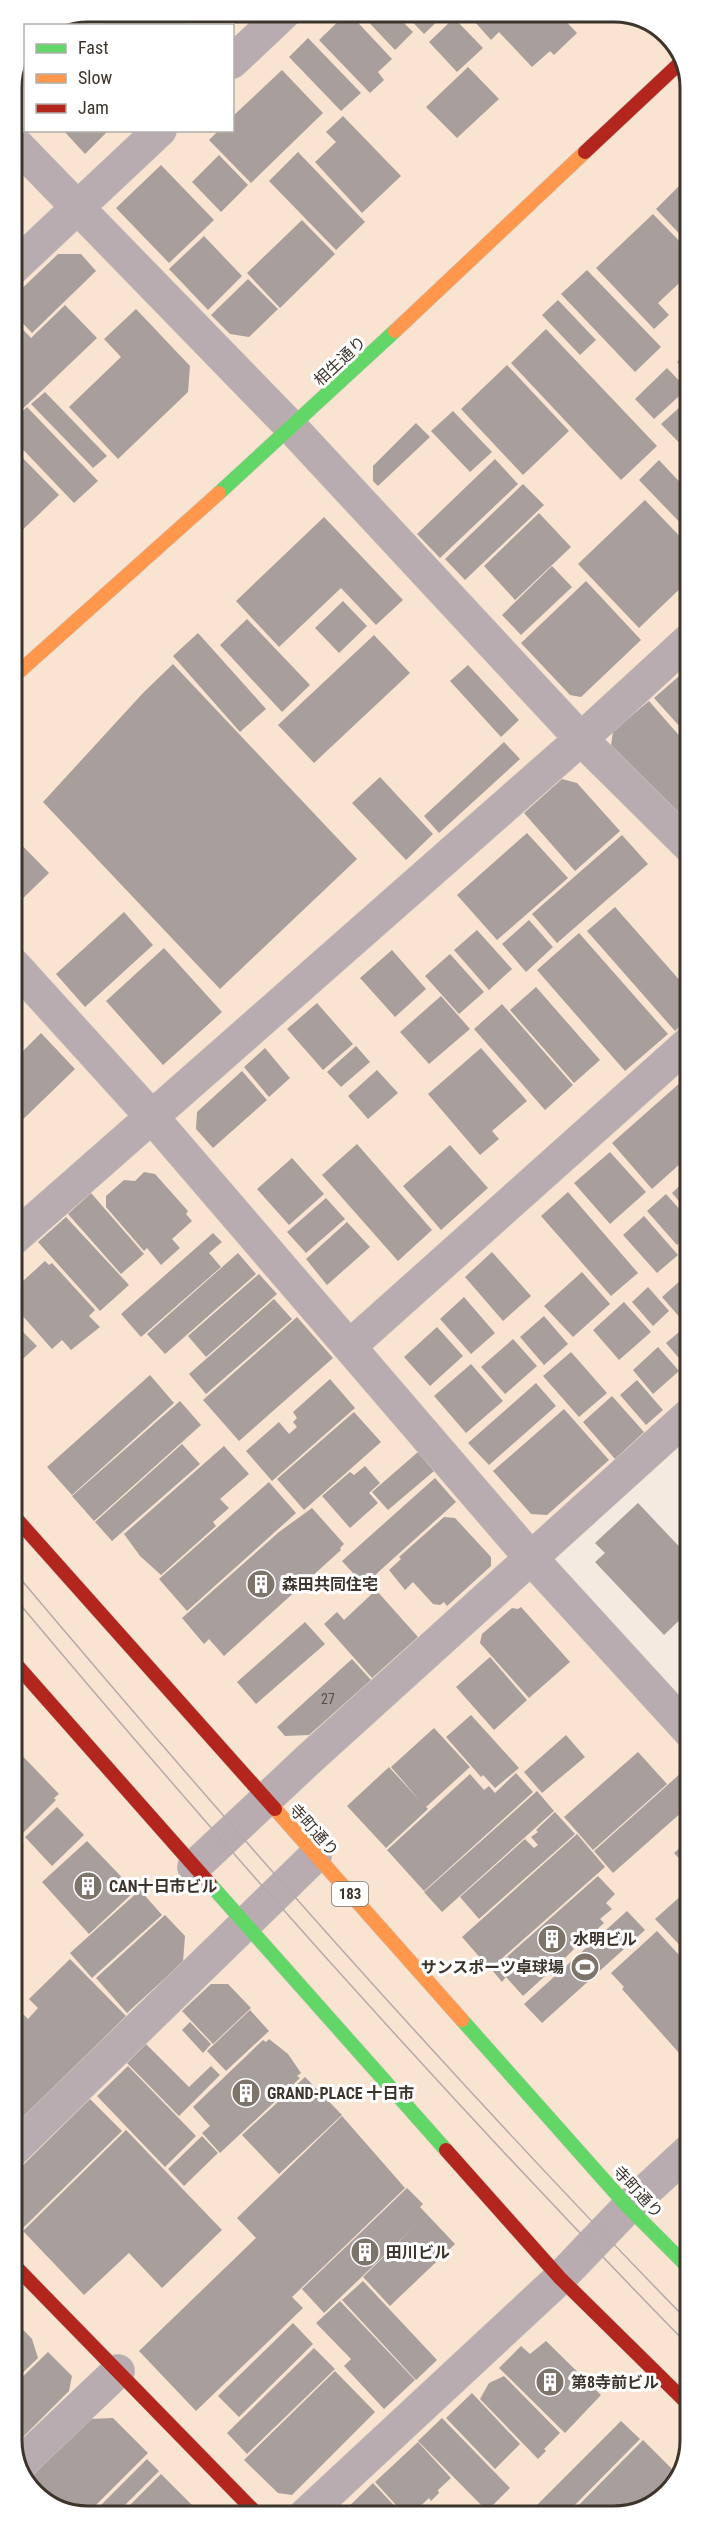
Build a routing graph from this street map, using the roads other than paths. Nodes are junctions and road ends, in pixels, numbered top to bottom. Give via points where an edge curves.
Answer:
1 (274, 22) edge
2 (234, 60) edge
3 (676, 66) edge
4 (158, 132) edge
5 (22, 150) edge
6 (78, 208) junction
7 (22, 259) edge
8 (292, 428) junction
9 (680, 648) edge
10 (22, 669) edge
11 (581, 739) junction
12 (680, 837) edge
13 (22, 974) edge
14 (680, 1051) edge
15 (151, 1116) junction
16 (22, 1231) edge
17 (350, 1346) junction
18 (680, 1423) edge
19 (22, 1525) edge
20 (530, 1557) junction
21 (22, 1671) edge
22 (680, 1722) edge
23 (266, 1800) junction
24 (315, 1856) junction
25 (194, 1867) junction
26 (245, 1924) junction
27 (22, 2141) edge
28 (680, 2159) edge
29 (628, 2207) junction
30 (680, 2259) edge
31 (22, 2273) edge
32 (560, 2278) junction
33 (118, 2371) junction
34 (680, 2396) edge
35 (25, 2458) edge
36 (249, 2506) edge
37 (315, 2506) edge

1 - 2 street
3 - 8 main road, 相生通り
4 - 6 street
5 - 6 street
6 - 7 street
6 - 8 street
8 - 10 main road, 相生通り
8 - 11 street
9 - 11 street
11 - 12 street
11 - 15 street
13 - 15 street
14 - 17 street
15 - 16 street
15 - 17 street
17 - 20 street
18 - 20 street
19 - 23 main road, 寺町通り / 183
20 - 22 street
20 - 23 street
21 - 25 main road
23 - 24 main road, 寺町通り / 183
23 - 25 street
24 - 26 street
24 - 29 main road, 寺町通り / 183
25 - 26 main road
26 - 27 street
26 - 32 main road
28 - 29 street
29 - 30 main road, 寺町通り / 183
29 - 32 street
31 - 33 main road
32 - 34 main road
32 - 37 street
33 - 35 street
33 - 36 main road

